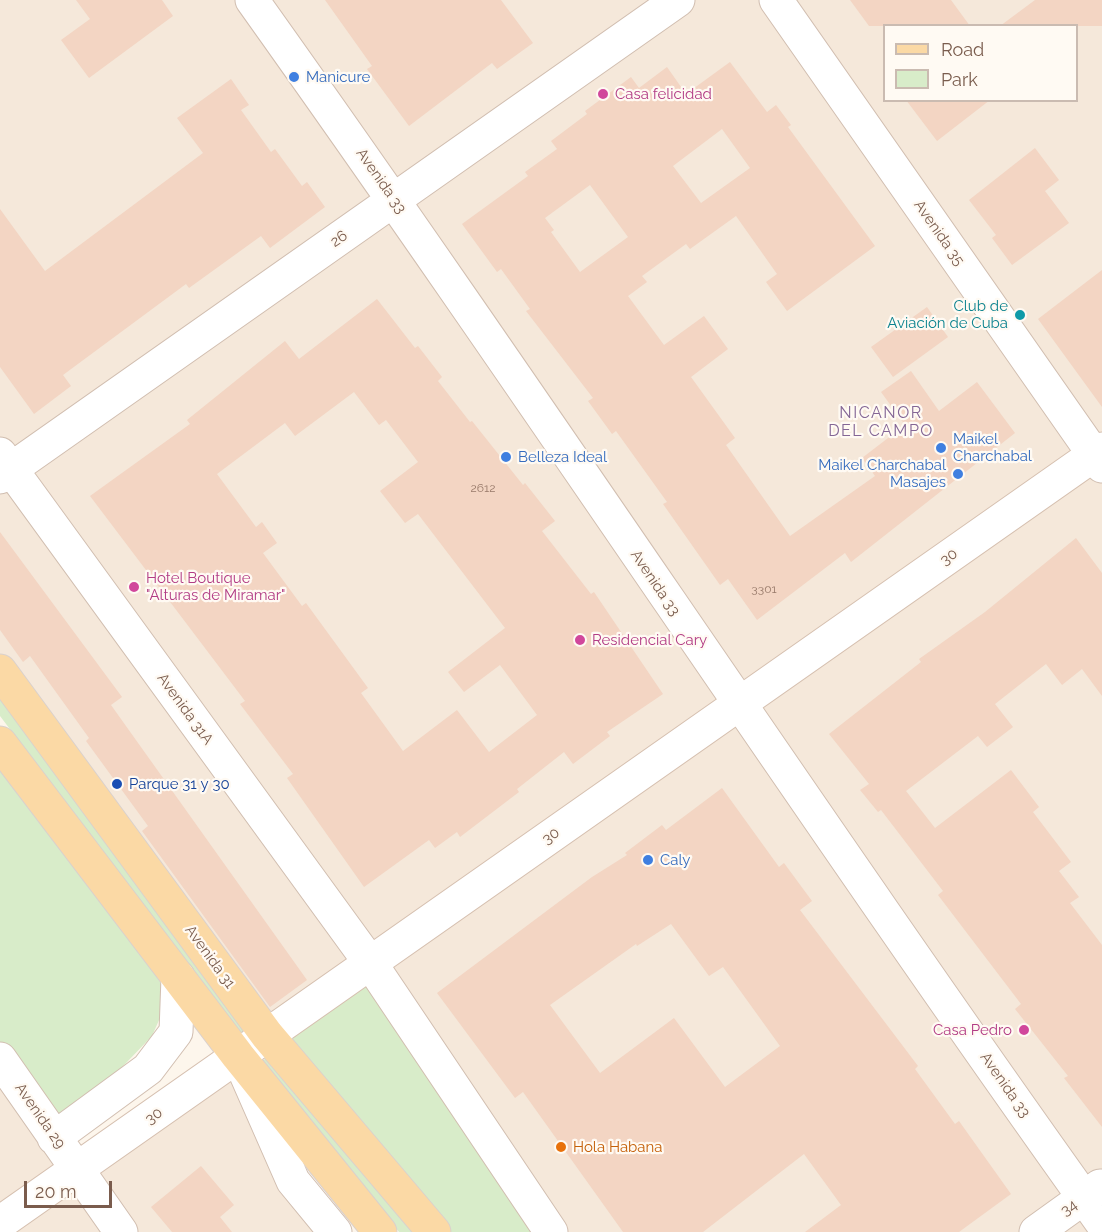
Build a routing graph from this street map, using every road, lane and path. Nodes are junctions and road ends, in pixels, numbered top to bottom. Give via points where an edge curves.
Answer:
1 (252, 0) edge
2 (678, 0) edge
3 (776, 0) edge
4 (394, 200) junction
5 (1099, 456) edge
6 (4, 467) edge
7 (0, 671) edge
8 (738, 705) junction
9 (0, 743) edge
10 (371, 963) junction
11 (178, 977) junction
12 (267, 1035) junction
13 (238, 1056) junction
14 (0, 1059) edge
15 (54, 1138) junction
16 (78, 1170) junction
17 (1096, 1202) edge
18 (0, 1223) edge
19 (121, 1232) edge
20 (335, 1232) edge
21 (380, 1232) edge
22 (434, 1232) edge
23 (551, 1232) edge
24 (1036, 1232) edge

1 - 4 street, Avenida 33
2 - 4 street, 26
3 - 5 street, Avenida 35
4 - 6 street, 26
4 - 8 street, Avenida 33
5 - 8 street, 30
6 - 10 street, Avenida 31A
7 - 12 main road, Avenida 31
8 - 10 street, 30
8 - 17 street, Avenida 33
9 - 11 main road
10 - 12 street, 30
10 - 23 street
11 - 13 main road
11 - 15 street via 176,1032 148,1069
12 - 13 street, 30
12 - 22 main road, Avenida 31
13 - 16 street, 30
13 - 20 street via 293,1181
13 - 21 main road
14 - 15 street, Avenida 29
15 - 16 street, Avenida 29
16 - 18 street, 30
16 - 19 street, Avenida 29
17 - 24 street, 34

